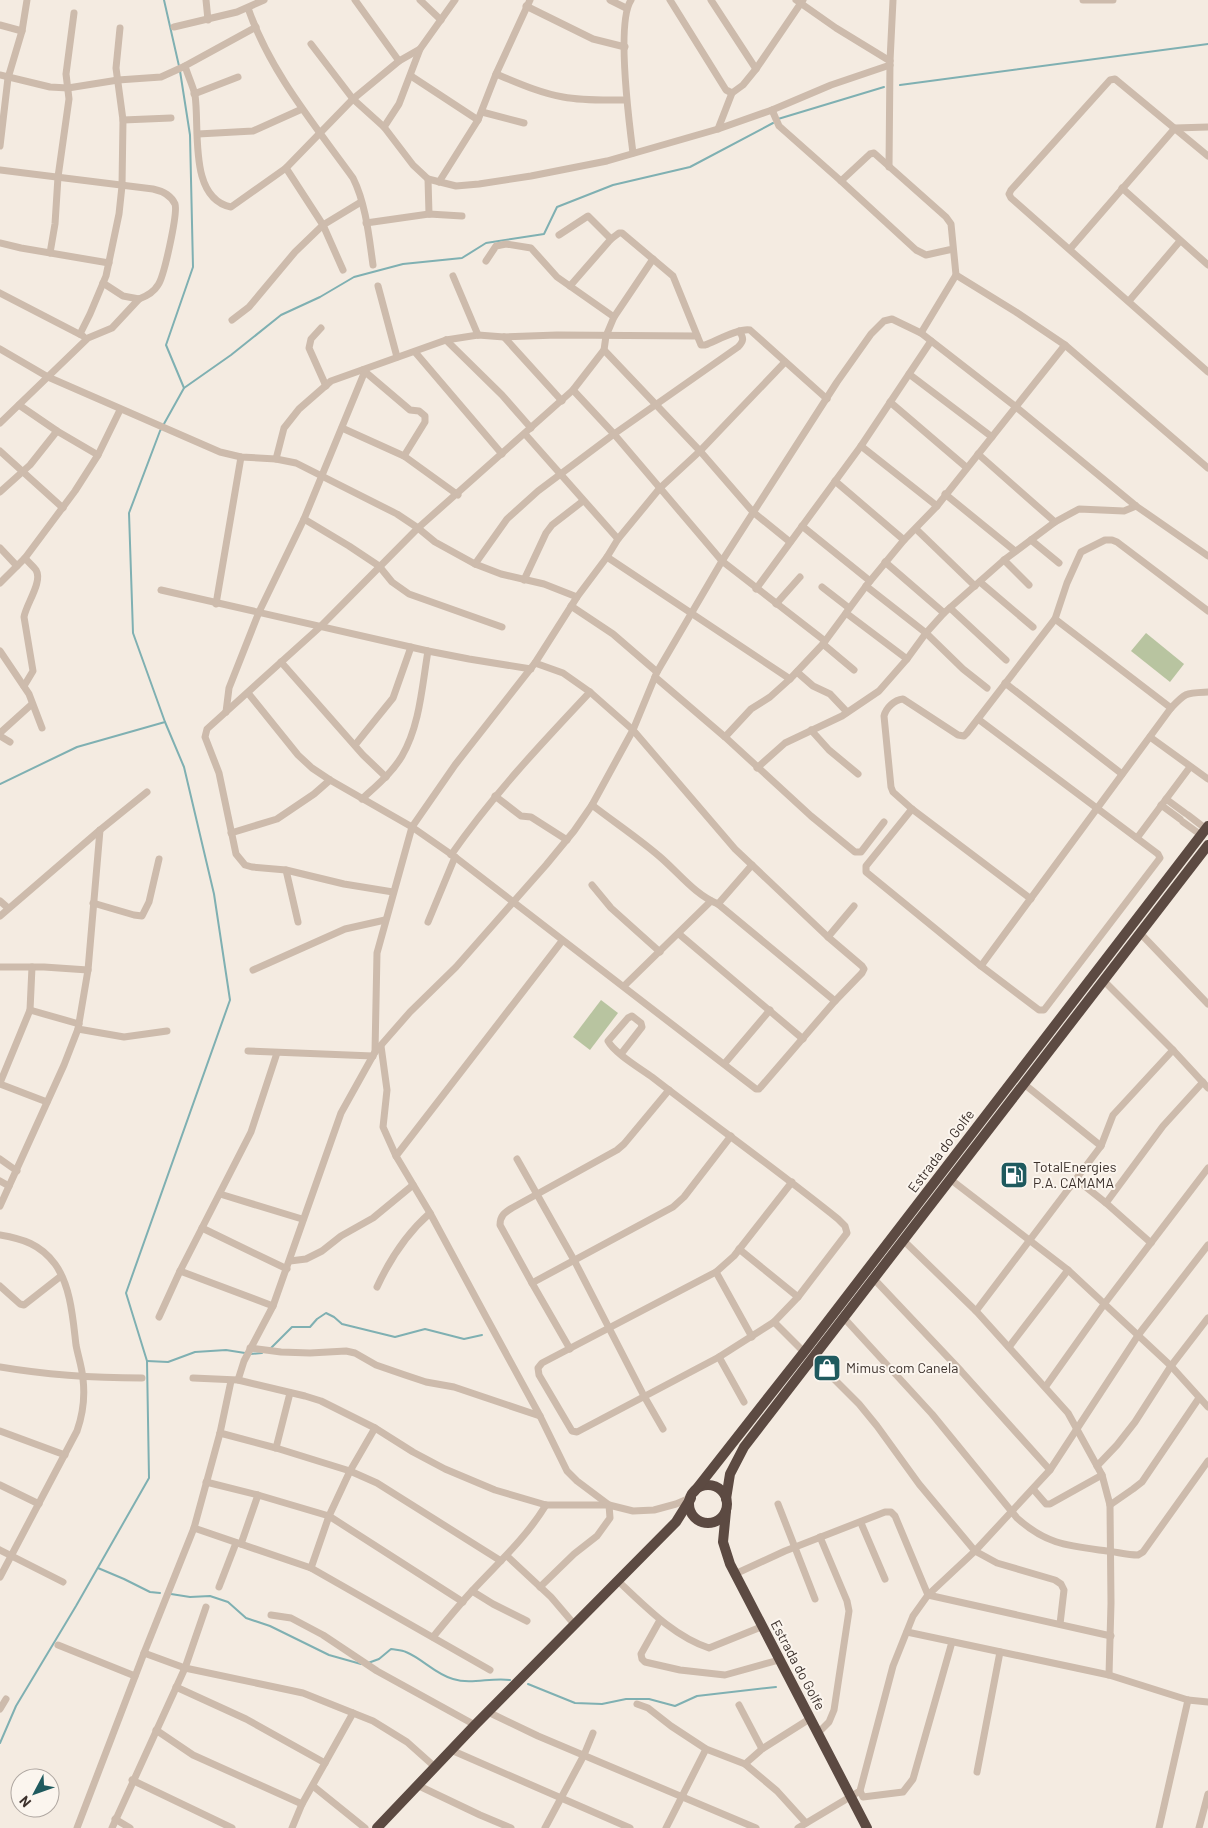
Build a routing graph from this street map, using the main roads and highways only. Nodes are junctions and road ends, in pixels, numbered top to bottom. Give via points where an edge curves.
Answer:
1 (1205, 830) edge
2 (1208, 845) edge
3 (692, 1495) junction
4 (726, 1499) junction
5 (726, 1511) junction
6 (382, 1827) edge
7 (867, 1828) edge

1 - 3 highway, Estrada do Golfe
2 - 4 highway, Estrada do Golfe via 741,1453 730,1474
3 - 4 highway via 703,1486 715,1486
3 - 5 highway via 691,1510 694,1516 705,1522 718,1520
3 - 6 highway, Estrada do Golfe via 676,1522 474,1725
4 - 5 highway, Estrada do Golfe
5 - 7 highway, Estrada do Golfe via 723,1542 735,1574

